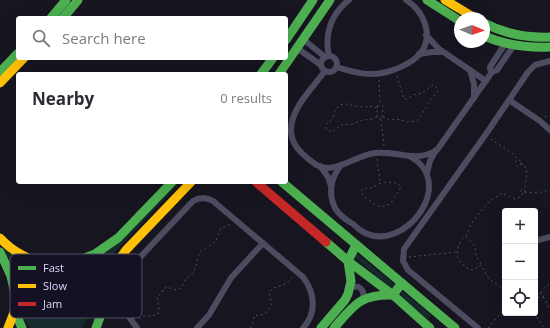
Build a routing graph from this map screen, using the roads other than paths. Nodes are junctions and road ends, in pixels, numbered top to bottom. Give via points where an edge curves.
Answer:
1 (66, 0) edge
2 (78, 0) edge
3 (313, 0) edge
4 (330, 0) edge
5 (349, 0) edge
6 (406, 0) edge
7 (427, 0) edge
8 (445, 0) edge
9 (465, 12) edge
10 (53, 16) edge
11 (65, 16) edge
12 (454, 17) edge
13 (490, 26) edge
14 (426, 35) junction
15 (288, 37) edge
16 (550, 37) edge
17 (490, 38) edge
18 (303, 39) junction
19 (509, 44) junction
20 (550, 47) edge
21 (297, 48) junction
22 (444, 52) junction
23 (419, 54) junction
24 (16, 55) edge
25 (327, 56) junction
26 (22, 60) edge
27 (272, 60) edge
28 (550, 61) edge
29 (336, 67) junction
30 (323, 68) junction
31 (470, 70) junction
32 (0, 72) edge
33 (262, 72) edge
34 (280, 72) edge
35 (486, 81) junction
36 (0, 83) edge
37 (474, 98) junction
38 (509, 100) junction
39 (550, 130) edge
40 (437, 150) junction
41 (411, 157) junction
42 (342, 164) junction
43 (320, 166) junction
44 (427, 173) junction
45 (170, 184) edge
46 (189, 184) edge
47 (258, 184) edge
48 (284, 184) edge
49 (331, 187) junction
50 (550, 237) edge
51 (0, 238) edge
52 (538, 240) edge
53 (263, 243) junction
54 (356, 245) junction
55 (0, 252) edge
56 (20, 254) edge
57 (95, 254) edge
58 (123, 254) edge
59 (142, 255) edge
60 (348, 260) junction
61 (10, 274) edge
62 (402, 283) junction
63 (350, 288) junction
64 (393, 295) junction
65 (363, 298) junction
66 (12, 318) edge
67 (18, 318) edge
68 (100, 318) edge
69 (101, 318) edge
70 (130, 318) edge
71 (136, 326) edge
72 (8, 328) edge
73 (22, 328) edge
74 (96, 328) edge
75 (103, 328) edge
76 (197, 328) edge
77 (303, 328) edge
78 (321, 328) edge
79 (334, 328) edge
80 (430, 328) edge
81 (455, 328) edge
82 (478, 328) edge

1 - 10 street
2 - 11 street
3 - 15 street
4 - 18 street
5 - 25 street via 330,25
6 - 14 street via 421,14
7 - 12 street
8 - 9 street
13 - 16 street via 520,36
14 - 22 street
14 - 23 street
17 - 19 street
18 - 21 street
18 - 25 street
19 - 20 street
19 - 35 street via 490,67 492,72
21 - 30 street
21 - 34 street
22 - 23 street
22 - 31 street
23 - 29 street via 395,70 378,74 364,74
24 - 32 street
25 - 29 street via 335,59
25 - 30 street via 321,62
26 - 36 street
27 - 33 street
28 - 38 street via 531,68
29 - 30 street via 331,71
30 - 43 street via 294,114 290,127 295,146
31 - 35 street
31 - 37 street
35 - 37 street
37 - 40 street
38 - 39 street
38 - 82 street via 406,246 403,258 408,270
40 - 41 street via 424,156
40 - 44 street via 430,161
41 - 42 street via 385,152 362,156
41 - 44 street via 421,164
42 - 43 street via 328,168
42 - 49 street via 335,174
43 - 49 street
44 - 49 street via 430,187 424,206 409,225 384,236 364,233 342,216 333,203
45 - 57 street via 118,238
46 - 58 street
47 - 60 street
48 - 54 street
50 - 52 street
51 - 56 street
53 - 59 street via 209,199 201,198 193,201
53 - 76 street via 231,278 213,309
53 - 77 street via 308,283 313,299 312,315
54 - 60 street
54 - 62 street
55 - 61 street
60 - 63 street via 351,273
60 - 64 street
62 - 64 street
62 - 81 street
63 - 65 street via 360,288 364,292
63 - 78 street via 345,300
64 - 65 street via 379,294
64 - 80 street
65 - 79 street
66 - 72 street
67 - 73 street
68 - 74 street
69 - 75 street
70 - 71 street

